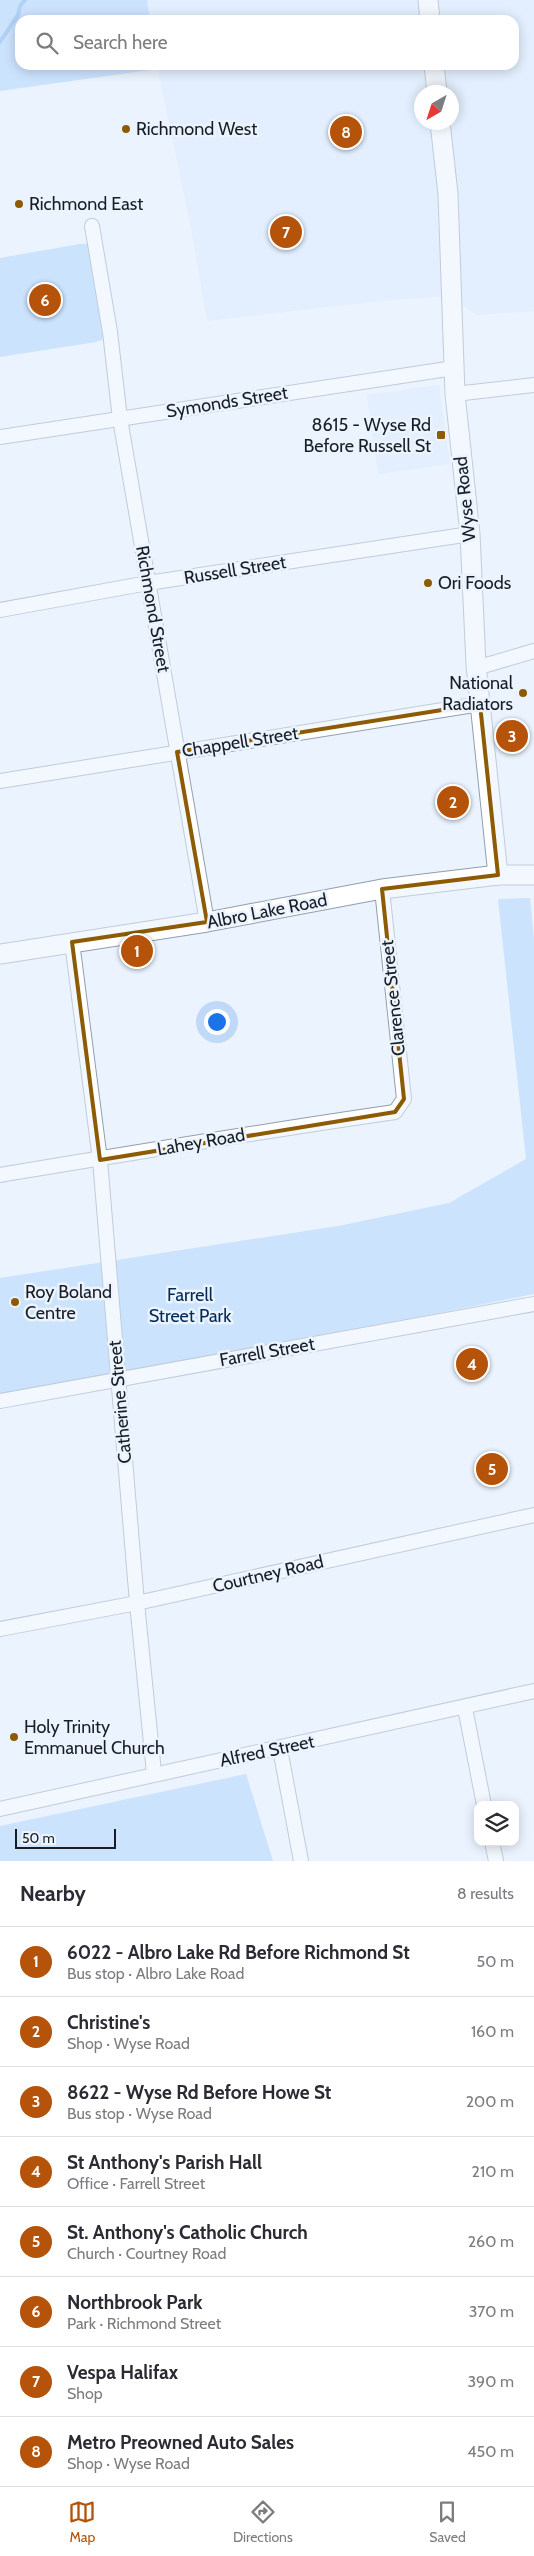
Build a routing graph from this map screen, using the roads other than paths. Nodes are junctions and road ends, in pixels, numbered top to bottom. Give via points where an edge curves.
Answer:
1 (428, 0) edge
2 (430, 15) edge
3 (435, 70) edge
4 (436, 85) edge
5 (441, 130) edge
6 (92, 226) dead end
7 (454, 368) junction
8 (534, 385) edge
9 (455, 394) junction
10 (120, 419) junction
11 (0, 437) edge
12 (470, 534) junction
13 (148, 584) junction
14 (0, 610) edge
15 (534, 651) edge
16 (476, 665) junction
17 (480, 704) junction
18 (177, 752) junction
19 (0, 781) edge
20 (498, 875) junction
21 (534, 875) edge
22 (382, 889) junction
23 (208, 922) junction
24 (72, 942) junction
25 (0, 954) edge
26 (400, 1107) joint
27 (100, 1160) junction
28 (0, 1175) edge
29 (534, 1304) edge
30 (118, 1380) junction
31 (0, 1401) edge
32 (534, 1515) edge
33 (137, 1603) junction
34 (0, 1629) edge
35 (534, 1692) edge
36 (465, 1708) junction
37 (280, 1749) junction
38 (154, 1773) junction
39 (483, 1801) edge
40 (0, 1809) edge
41 (493, 1846) edge
42 (301, 1861) edge
43 (496, 1861) edge

1 - 2 main road
3 - 4 main road
5 - 7 main road, Wyse Road via 448,194
6 - 10 street, Richmond Street
7 - 9 main road, Wyse Road
7 - 10 street, Symonds Street
8 - 9 street
9 - 12 main road, Wyse Road
10 - 11 street, Symonds Street
10 - 13 street, Richmond Street
12 - 13 street, Russell Street
12 - 16 main road, Wyse Road
13 - 14 street, Russell Street
13 - 18 street, Richmond Street
15 - 16 street via 483,666
16 - 17 main road, Wyse Road
17 - 18 street, Chappell Street
17 - 20 main road, Wyse Road
18 - 19 street, Chappell Street
18 - 23 street, Richmond Street
20 - 21 main road, Albro Lake Road
20 - 22 main road, Albro Lake Road
22 - 23 main road, Albro Lake Road
22 - 26 street, Clarence Street via 404,1099
23 - 24 main road, Albro Lake Road
24 - 25 main road, Albro Lake Road
24 - 27 street, Catherine Street
26 - 27 street, Lahey Road via 395,1112
27 - 28 street, Lahey Road
27 - 30 street, Catherine Street
29 - 30 street, Farrell Street
30 - 31 street, Farrell Street
30 - 33 street, Catherine Street
32 - 33 street, Courtney Road
33 - 34 street, Courtney Road
33 - 38 street, Catherine Street
35 - 36 street, Alfred Street
36 - 37 street, Alfred Street
36 - 39 street
37 - 38 street, Alfred Street
37 - 42 street
38 - 40 street, Alfred Street
41 - 43 street

